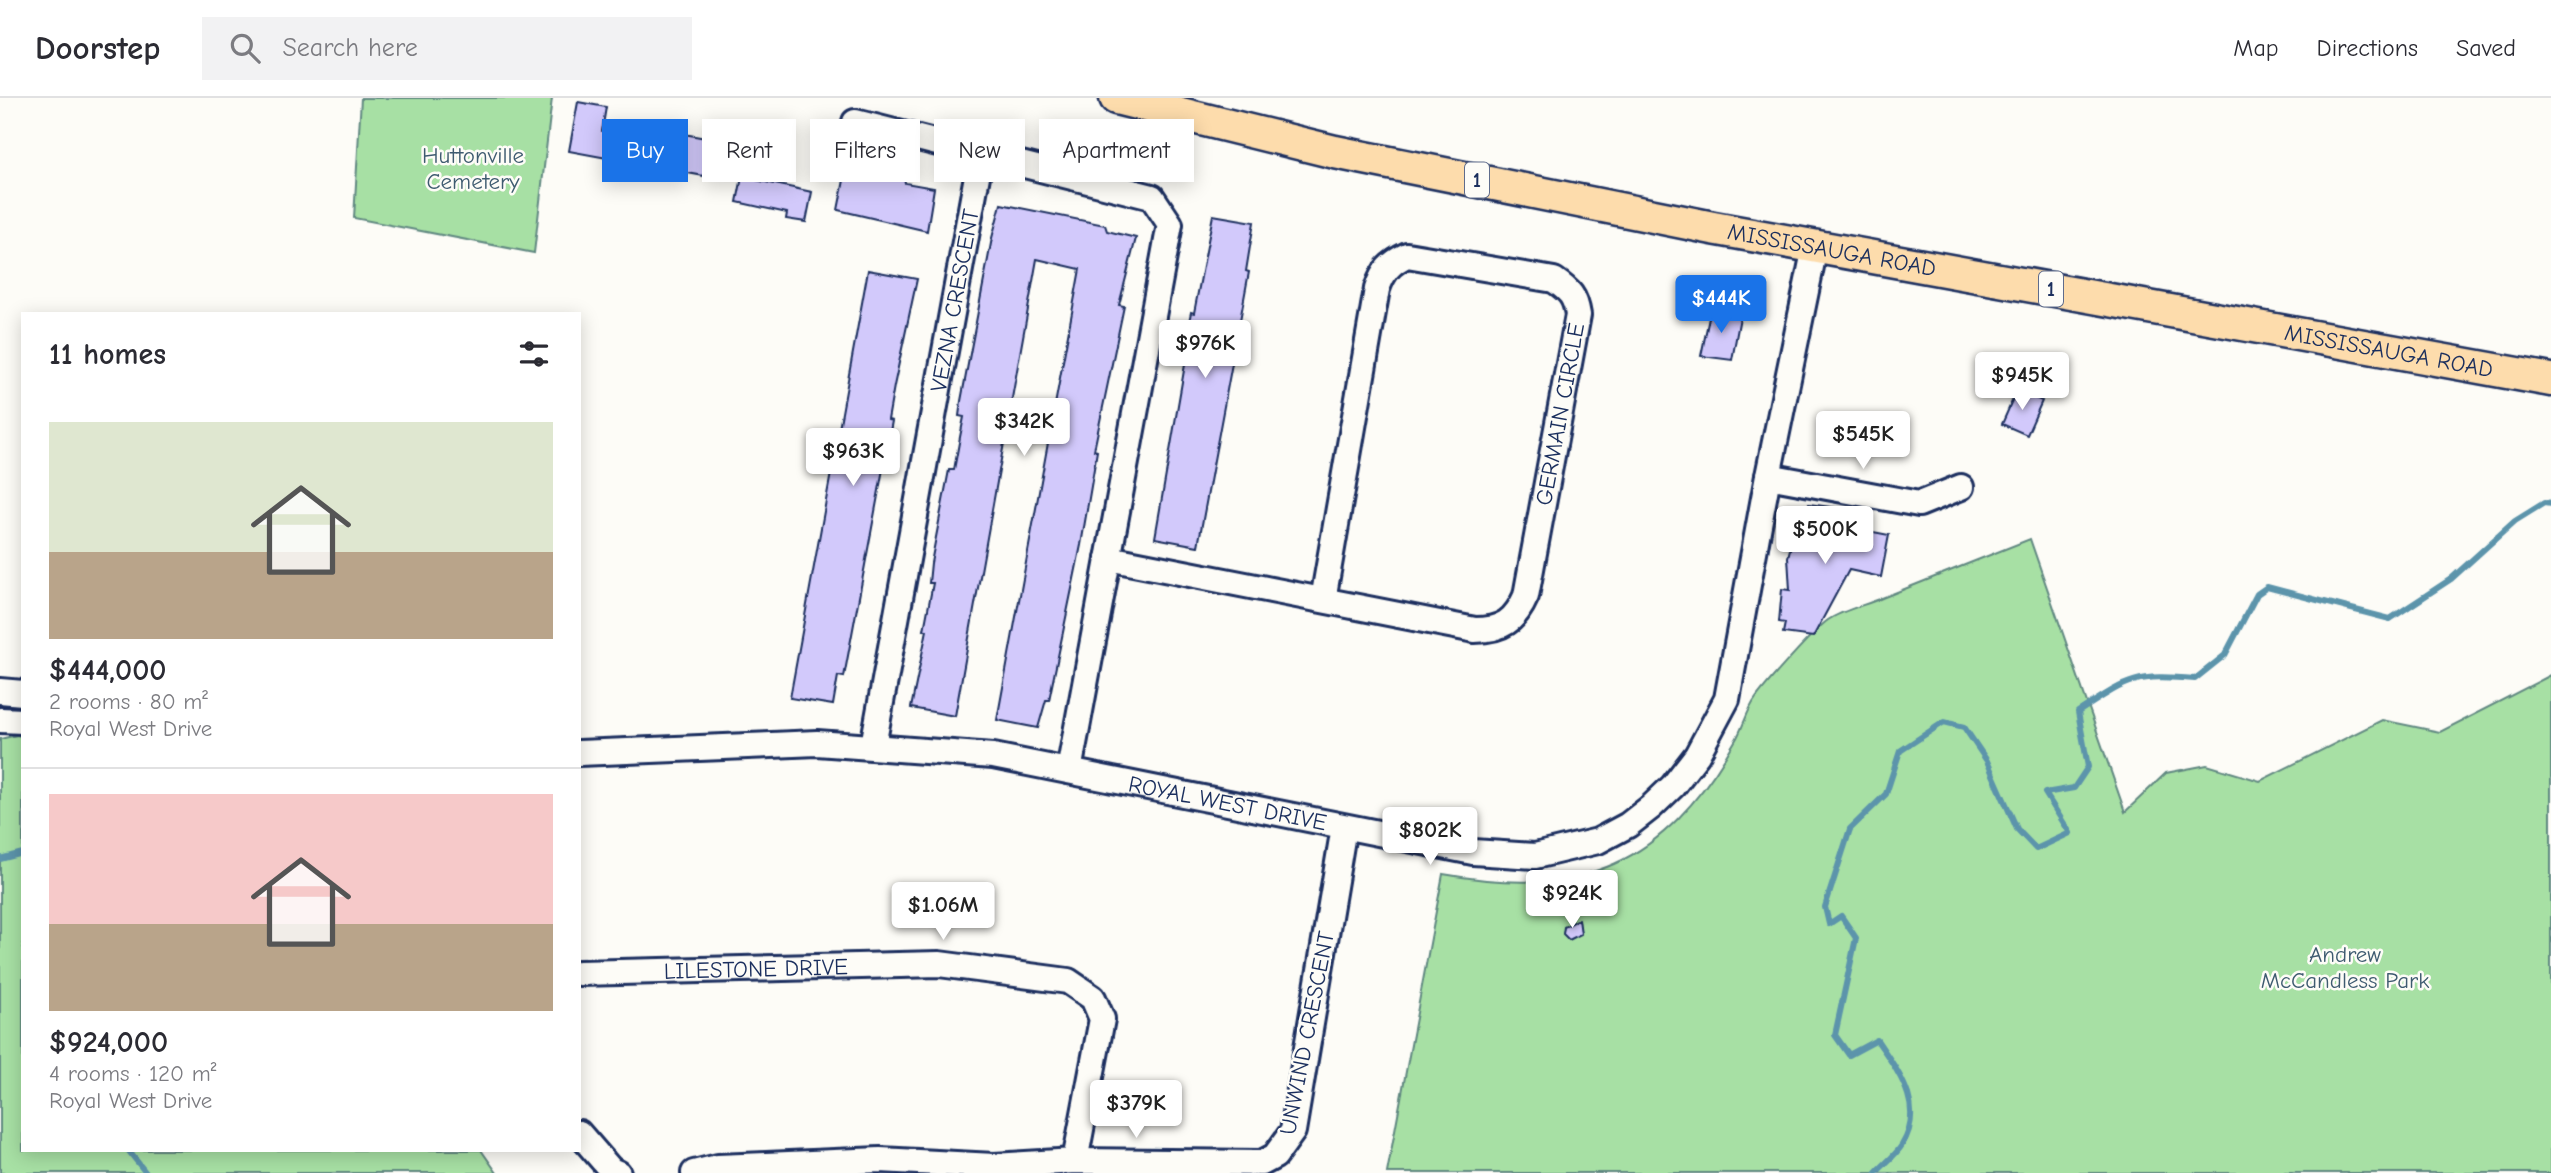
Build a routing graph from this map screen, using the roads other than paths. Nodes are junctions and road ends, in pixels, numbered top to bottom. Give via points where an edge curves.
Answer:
1 (1116, 98) edge
2 (1025, 165) edge
3 (976, 182) edge
4 (1815, 247) junction
5 (2551, 380) edge
6 (1768, 476) junction
7 (1961, 487) dead end
8 (1108, 558) junction
9 (1323, 600) junction
10 (0, 691) edge
11 (21, 693) edge
12 (0, 720) edge
13 (21, 721) edge
14 (873, 746) junction
15 (581, 753) edge
16 (1069, 771) junction
17 (1344, 827) junction
18 (581, 973) edge
19 (581, 1135) edge
20 (1074, 1161) junction
21 (618, 1173) edge
22 (694, 1173) edge

1 - 4 main road, MISSISSAUGA ROAD / 1 via 1335,152
2 - 8 street via 1152,197 1170,223
3 - 14 street, VEZNA CRESCENT
4 - 5 main road, MISSISSAUGA ROAD / 1
4 - 6 street, ROYAL WEST DRIVE
6 - 7 street via 1919,503
6 - 17 street, ROYAL WEST DRIVE via 1727,699 1697,755 1651,807 1598,841 1535,856 1474,852
8 - 9 street, GERMAIN CIRCLE
8 - 16 street
9 - 9 street, GERMAIN CIRCLE via 1475,630 1500,627 1518,614 1526,596 1578,315 1575,297 1568,289 1554,280 1407,255 1382,274
10 - 11 street
12 - 13 street
14 - 15 street, ROYAL WEST DRIVE via 817,743
14 - 16 street, ROYAL WEST DRIVE via 993,756
16 - 17 street, ROYAL WEST DRIVE
17 - 20 street, UNWIND CRESCENT via 1293,1131 1285,1145 1262,1163
18 - 20 street, LILESTONE DRIVE via 939,964 1068,982 1093,998 1102,1019
19 - 21 street
20 - 22 street, UNWIND CRESCENT via 994,1166 857,1161 719,1167

